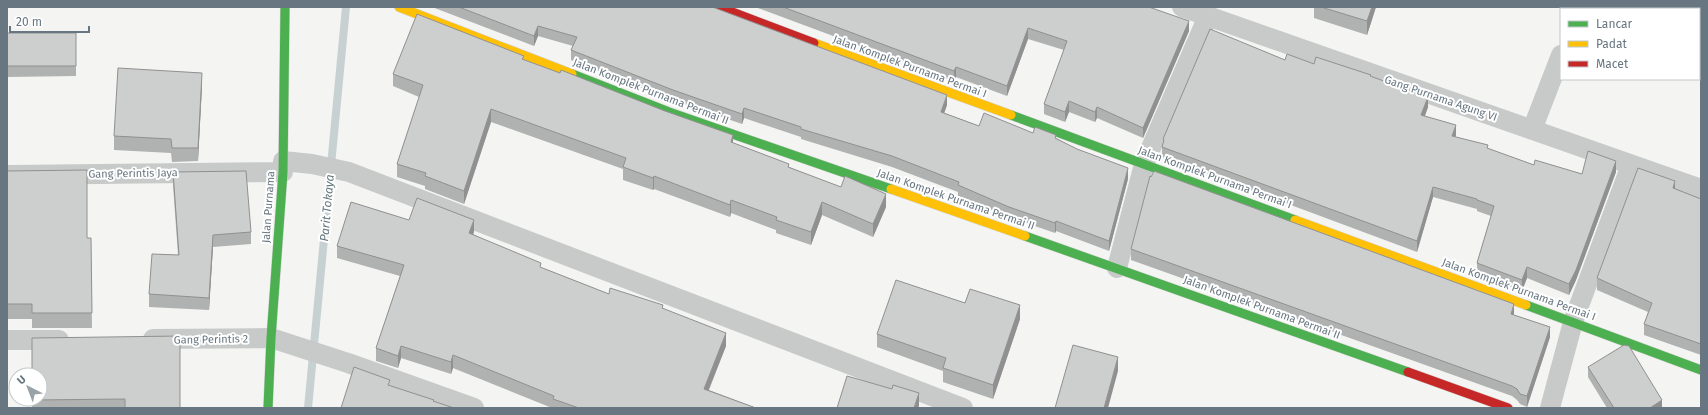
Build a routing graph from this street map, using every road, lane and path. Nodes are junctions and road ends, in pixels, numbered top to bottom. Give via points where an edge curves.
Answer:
1 (284, 7) edge
2 (399, 7) edge
3 (720, 7) edge
4 (1182, 7) edge
5 (1208, 16) junction
6 (1560, 59) edge
7 (1532, 130) junction
8 (1144, 164) junction
9 (1631, 165) junction
10 (283, 166) junction
11 (7, 175) edge
12 (1701, 189) edge
13 (1117, 268) junction
14 (1573, 322) junction
15 (247, 338) junction
16 (135, 339) edge
17 (79, 340) edge
18 (7, 341) edge
19 (1701, 370) edge
20 (268, 408) edge
21 (474, 408) edge
22 (963, 408) edge
23 (1508, 408) edge
24 (1550, 408) edge

1 - 10 street, Jalan Purnama
2 - 13 street, Jalan Komplek Purnama Permai II via 669,112
3 - 8 street, Jalan Komplek Purnama Permai I
4 - 5 street, Gang Purnama Agung VI
5 - 7 street, Gang Purnama Agung VI
5 - 8 street
6 - 7 street
7 - 9 street, Gang Purnama Agung VI
8 - 13 street
8 - 14 street, Jalan Komplek Purnama Permai I
9 - 12 street, Gang Purnama Agung VI
9 - 14 street
10 - 11 street, Gang Perintis Jaya
10 - 15 street, Jalan Purnama
10 - 22 street, Gang Perintis Jaya via 312,164 349,172
13 - 23 street, Jalan Komplek Purnama Permai II
14 - 19 street, Jalan Komplek Purnama Permai I
14 - 24 street
15 - 16 street, Gang Perintis 2
15 - 20 street, Jalan Purnama
15 - 21 street, Gang Perintis 2 via 296,345
17 - 18 street

